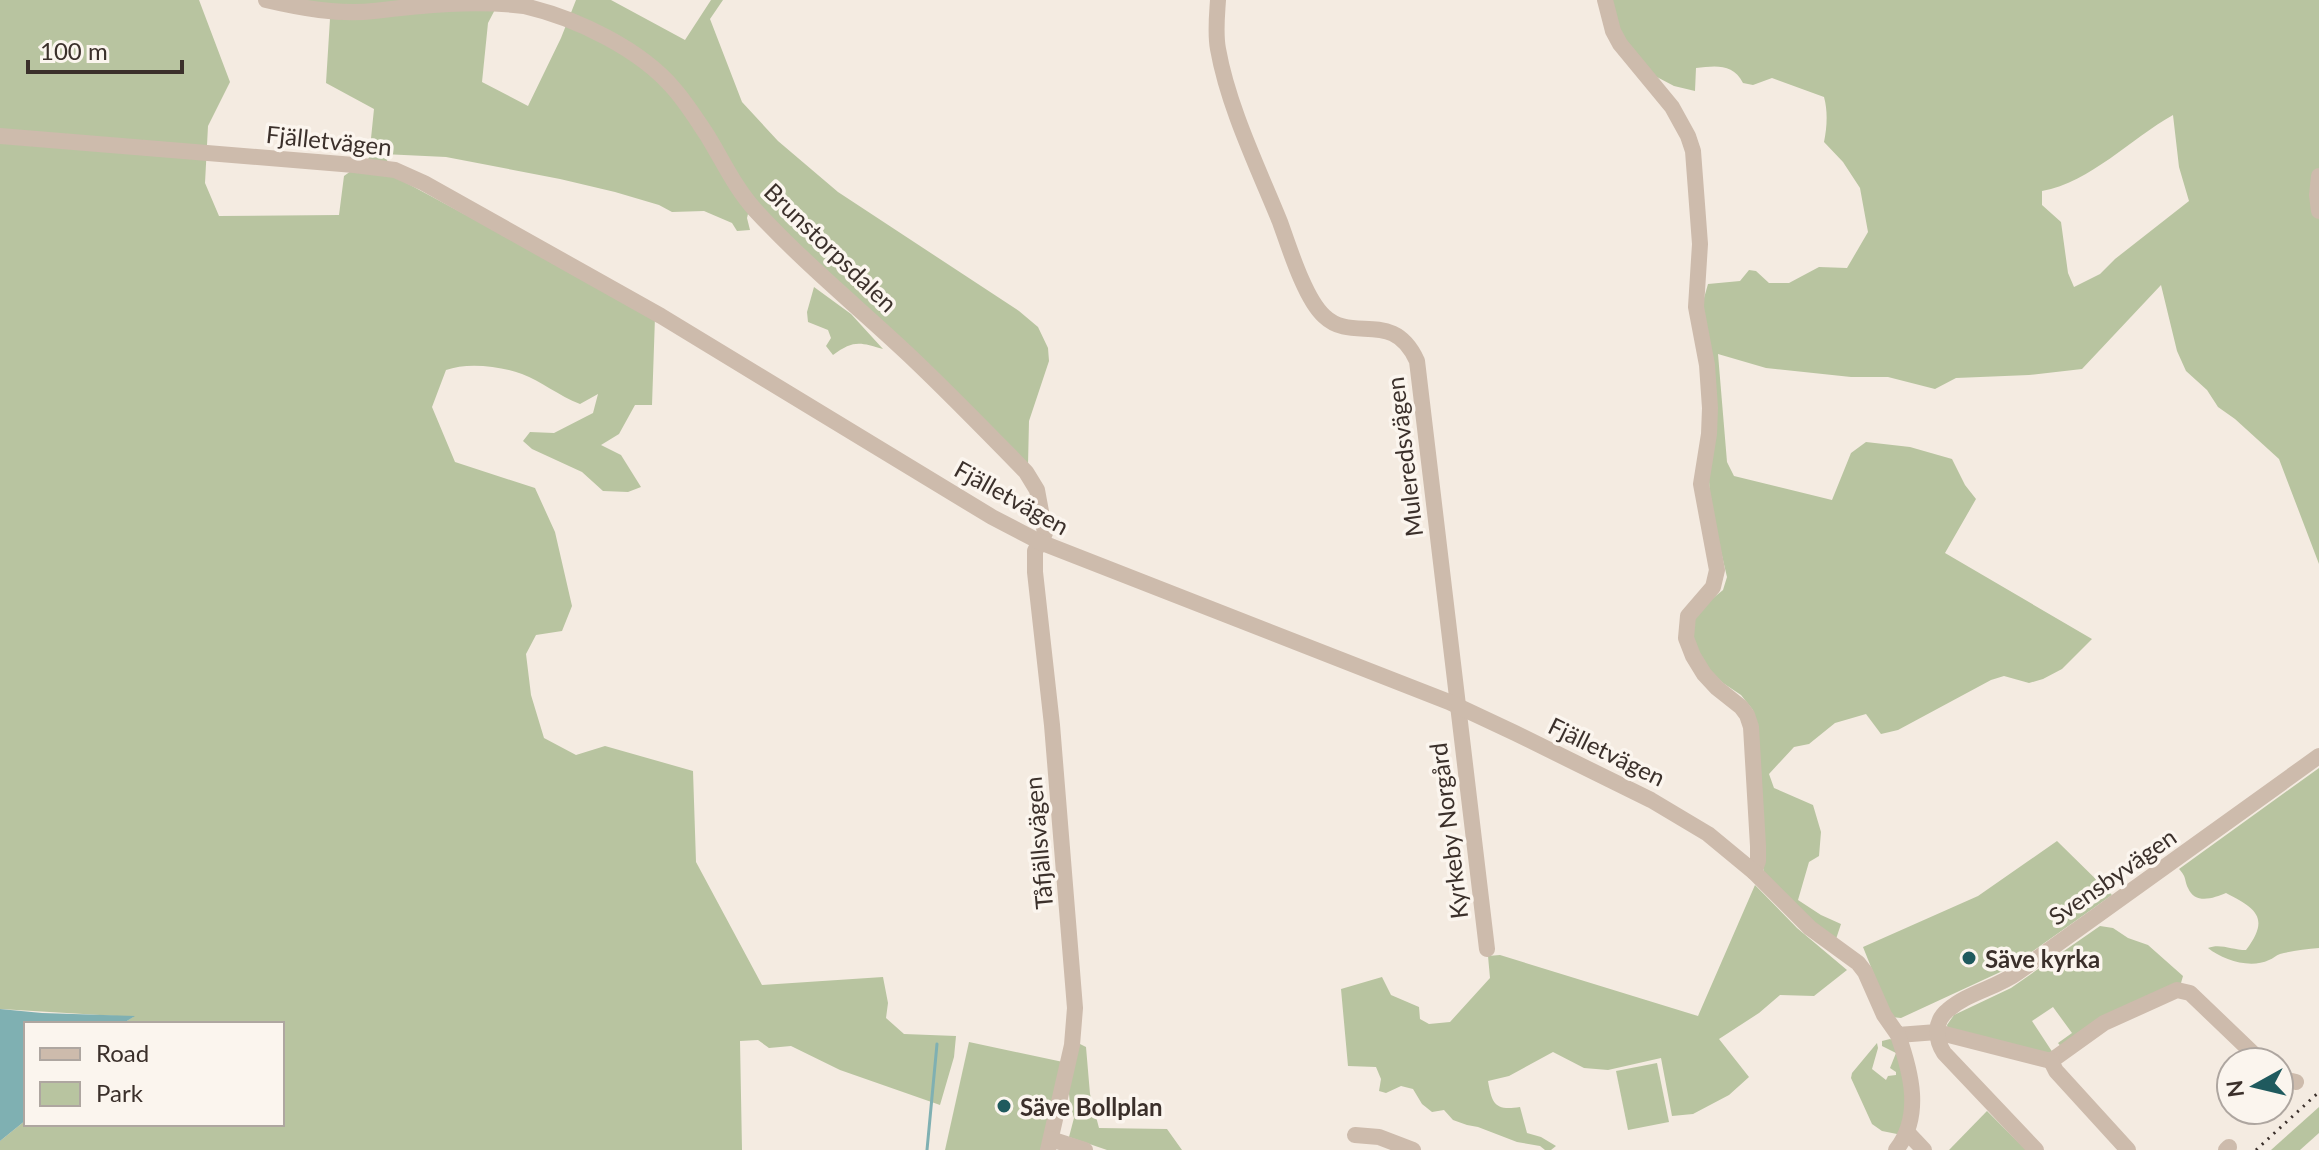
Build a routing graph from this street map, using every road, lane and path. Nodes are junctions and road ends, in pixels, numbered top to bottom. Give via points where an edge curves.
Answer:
1 (266, 0) edge
2 (1218, 0) edge
3 (1605, 0) edge
4 (0, 136) edge
5 (2319, 176) edge
6 (2319, 211) edge
7 (1040, 542) junction
8 (1458, 707) junction
9 (2319, 756) edge
10 (1754, 872) junction
11 (1487, 949) dead end
12 (1937, 1032) junction
13 (1898, 1035) junction
14 (2245, 1046) edge
15 (2051, 1061) junction
16 (1907, 1132) junction
17 (1355, 1135) dead end
18 (1050, 1145) edge
19 (1085, 1150) edge
20 (1413, 1150) edge
21 (1896, 1150) edge
22 (1924, 1150) edge
23 (2036, 1150) edge
24 (2128, 1150) edge

1 - 7 street, Brunstorpsdalen via 352,12 456,1 523,6 561,17 639,58 675,89 755,210 1026,472 1042,510 1045,533
2 - 8 street, Muleredsvägen via 1218,46 1230,93 1313,300 1331,322 1399,336 1417,361
3 - 10 street via 1620,44 1672,107 1693,151 1700,244 1696,307 1710,408 1701,484 1717,575 1690,613 1686,632 1701,670 1744,710 1751,727 1758,846
4 - 7 street, Fjälletvägen via 395,170 661,316
5 - 6 street
7 - 8 street, Fjälletvägen
7 - 18 street, Tåfjällsvägen via 1035,572 1075,1008
8 - 10 street, Fjälletvägen via 1674,812
8 - 11 street, Kyrkeby Norgård
9 - 12 street, Svensbyvägen via 2014,975 1946,1011
10 - 13 street, Fjälletvägen via 1810,928 1858,963
12 - 13 street
12 - 15 street
12 - 23 street via 1947,1058
13 - 16 street, Fjälletvägen via 1913,1096
14 - 15 street via 2183,989 2104,1023
15 - 24 street
16 - 21 street
16 - 22 street
17 - 20 street via 1379,1137
18 - 19 street, Tåfjällsvägen

